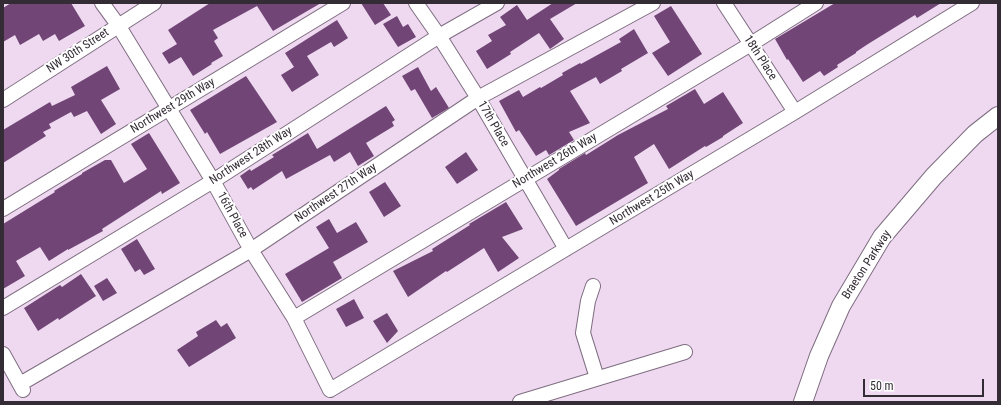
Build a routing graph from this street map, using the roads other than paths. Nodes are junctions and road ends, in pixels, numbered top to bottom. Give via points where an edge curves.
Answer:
1 (102, 3) edge
2 (154, 3) edge
3 (343, 3) edge
4 (416, 3) edge
5 (497, 3) edge
6 (653, 3) edge
7 (724, 3) edge
8 (816, 3) edge
9 (972, 3) edge
10 (118, 25) junction
11 (439, 36) junction
12 (751, 44) junction
13 (478, 98) junction
14 (3, 100) edge
15 (168, 108) junction
16 (795, 112) junction
17 (998, 116) edge
18 (525, 179) junction
19 (213, 181) junction
20 (3, 209) edge
21 (566, 248) junction
22 (251, 250) junction
23 (593, 286) dead end
24 (3, 308) edge
25 (294, 318) junction
26 (685, 352) dead end
27 (3, 354) edge
28 (597, 378) junction
29 (330, 390) joint
30 (520, 402) edge
31 (803, 402) edge

1 - 10 street, 16th Place
2 - 10 street, NW 30th Street
3 - 15 street, Northwest 29th Way
4 - 11 street, 17th Place
5 - 11 street, Northwest 28th Way
6 - 13 street, Northwest 27th Way
7 - 12 street, 18th Place
8 - 12 street, Northwest 26th Way
9 - 16 street, Northwest 25th Way
10 - 14 street, NW 30th Street
10 - 15 street, 16th Place
11 - 13 street, 17th Place
11 - 19 street, Northwest 28th Way
12 - 16 street, 18th Place
12 - 18 street, Northwest 26th Way
13 - 18 street, 17th Place
13 - 22 street, Northwest 27th Way
15 - 19 street, 16th Place
15 - 20 street, Northwest 29th Way
16 - 21 street, Northwest 25th Way
17 - 31 street, Braeton Parkway via 975,134 934,176 882,237 841,306 819,356
18 - 21 street, 17th Place
18 - 25 street, Northwest 26th Way
19 - 22 street, 16th Place
19 - 24 street, Northwest 28th Way
21 - 29 street, Northwest 25th Way
22 - 25 street, 16th Place
22 - 27 street, Northwest 27th Way via 21,387
23 - 28 street via 583,333
25 - 29 street, 16th Place
26 - 28 street
28 - 30 street

